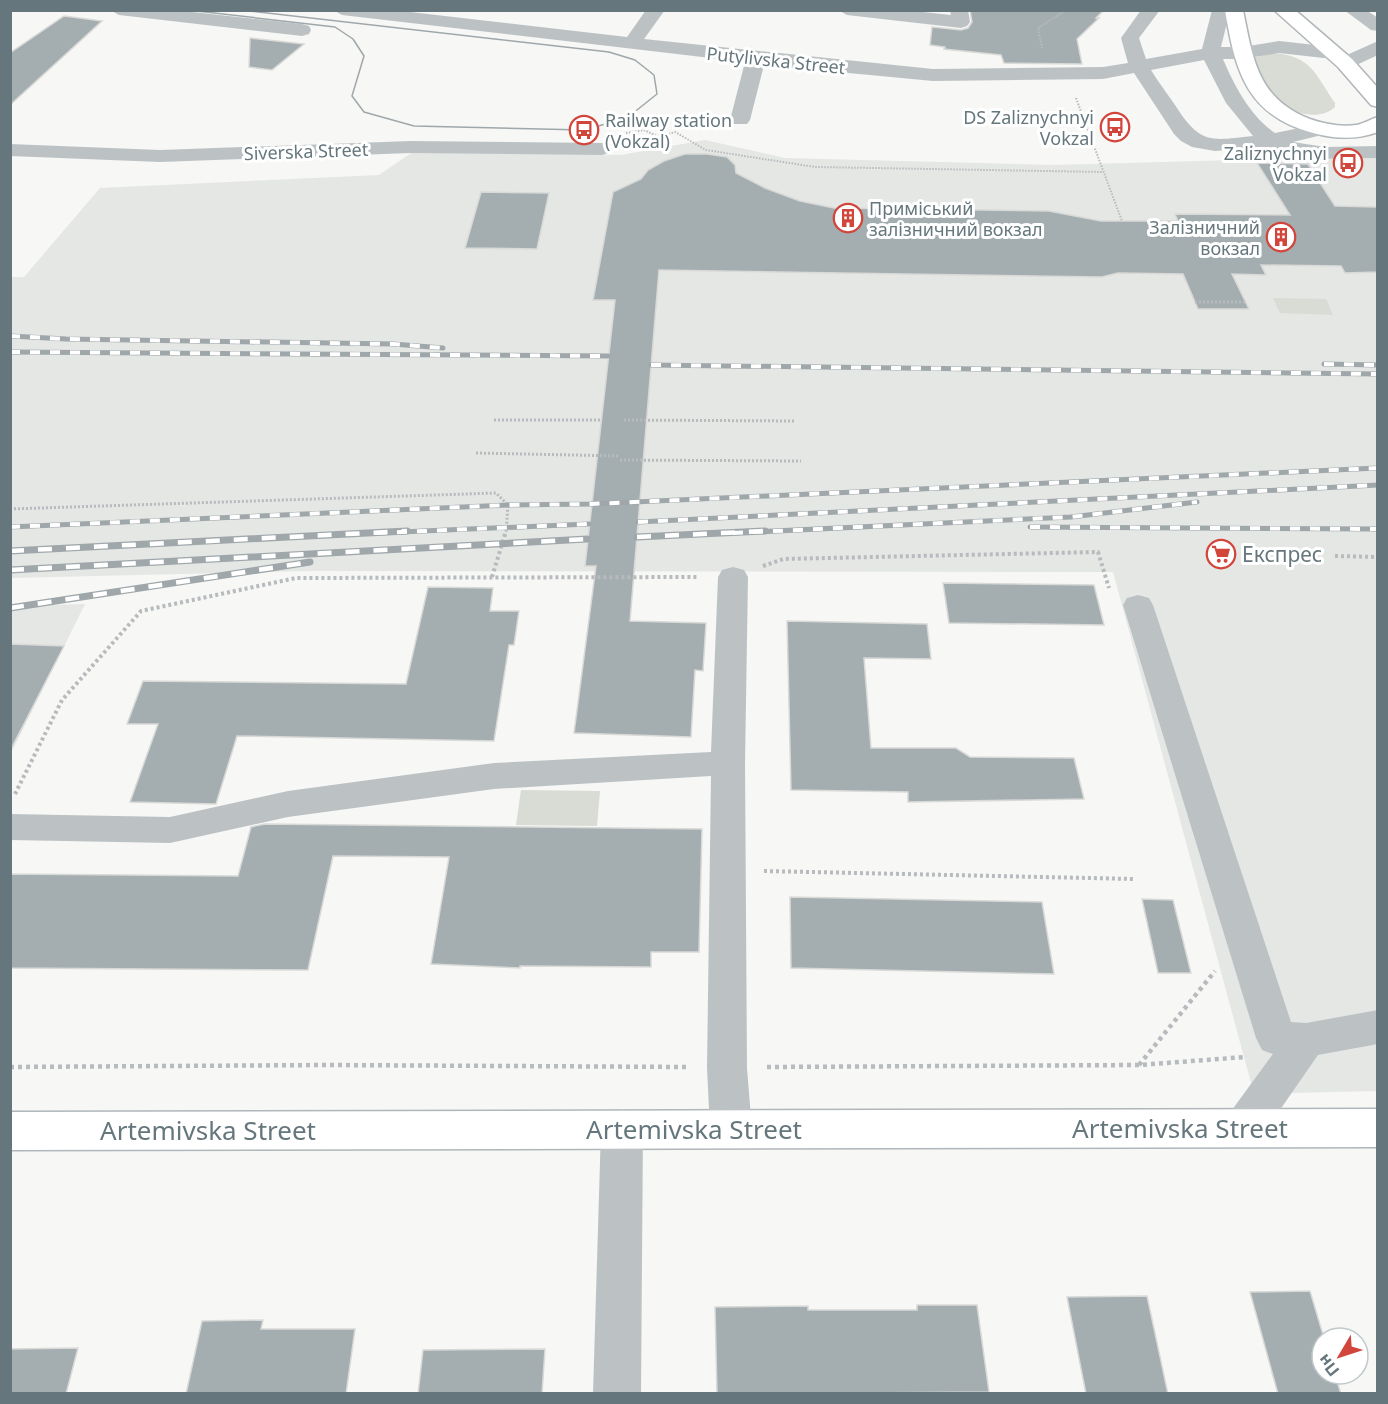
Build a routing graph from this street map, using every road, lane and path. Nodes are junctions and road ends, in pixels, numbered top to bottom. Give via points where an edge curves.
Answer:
1 (119, 10) edge
2 (342, 10) edge
3 (656, 10) edge
4 (847, 10) edge
5 (959, 10) edge
6 (1066, 10) edge
7 (1151, 10) edge
8 (1221, 10) edge
9 (1234, 10) edge
10 (1283, 10) edge
11 (1353, 10) edge
12 (935, 21) junction
13 (1377, 26) edge
14 (302, 30) dead end
15 (928, 39) dead end
16 (632, 43) junction
17 (1377, 47) edge
18 (1211, 53) junction
19 (1242, 53) junction
20 (1044, 57) dead end
21 (756, 58) junction
22 (1339, 58) junction
23 (1141, 70) junction
24 (1067, 75) junction
25 (1220, 76) junction
26 (1253, 83) junction
27 (1377, 101) edge
28 (740, 120) dead end
29 (1376, 127) edge
30 (1319, 130) junction
31 (623, 134) dead end
32 (1271, 141) junction
33 (602, 149) dead end
34 (10, 150) edge
35 (1377, 152) edge
36 (1102, 172) junction
37 (1122, 221) dead end
38 (1195, 302) dead end
39 (1246, 302) dead end
40 (494, 420) dead end
41 (601, 420) dead end
42 (624, 420) dead end
43 (796, 421) dead end
44 (476, 453) dead end
45 (801, 461) dead end
46 (10, 509) edge
47 (1098, 552) dead end
48 (1335, 556) dead end
49 (1377, 557) edge
50 (733, 577) junction
51 (492, 578) junction
52 (1137, 605) dead end
53 (728, 763) junction
54 (10, 803) edge
55 (10, 827) edge
56 (728, 870) junction
57 (1135, 879) dead end
58 (1243, 935) junction
59 (1377, 1027) edge
60 (1306, 1040) junction
61 (1139, 1065) dead end
62 (1244, 1127) junction
63 (1377, 1128) edge
64 (622, 1129) junction
65 (731, 1130) junction
66 (10, 1131) edge
67 (617, 1394) edge

1 - 14 street
2 - 16 street, Putylivska Street
3 - 16 street
4 - 12 street
5 - 12 street via 961,22
6 - 20 path via 1038,28
7 - 23 street via 1130,38
8 - 18 street
9 - 19 main road
10 - 22 main road
11 - 13 street
12 - 15 street
16 - 21 street, Putylivska Street
17 - 22 street
18 - 19 street
18 - 23 street
18 - 25 street
19 - 22 street via 1279,47
19 - 26 main road
21 - 24 street, Putylivska Street via 918,65 975,76
21 - 28 street
22 - 27 main road
23 - 24 street, Putylivska Street
23 - 25 street
23 - 32 street via 1187,137 1221,144
24 - 36 path
25 - 26 street
25 - 32 street via 1251,122
26 - 30 main road via 1267,104 1280,114
29 - 30 main road via 1358,131
30 - 32 street
31 - 36 path via 644,130 659,137 675,132 706,150 815,167
32 - 35 street via 1303,152
33 - 34 street, Siverska Street via 411,147 160,156
36 - 37 path
38 - 39 path
40 - 41 path
42 - 43 path
44 - 45 path
46 - 51 path via 496,493 508,505 508,526
47 - 50 path via 783,559
48 - 49 path
50 - 51 path
50 - 53 street
51 - 54 path via 296,578 141,610 62,700
52 - 58 street
53 - 55 street via 483,777 288,804 170,830
53 - 56 street
56 - 57 path
56 - 65 street via 727,1068
58 - 60 street via 1276,1038
58 - 61 path
59 - 60 street
60 - 62 street
62 - 63 main road, Artemivska Street
62 - 65 main road, Artemivska Street
64 - 65 main road, Artemivska Street
64 - 66 main road, Artemivska Street
64 - 67 street

